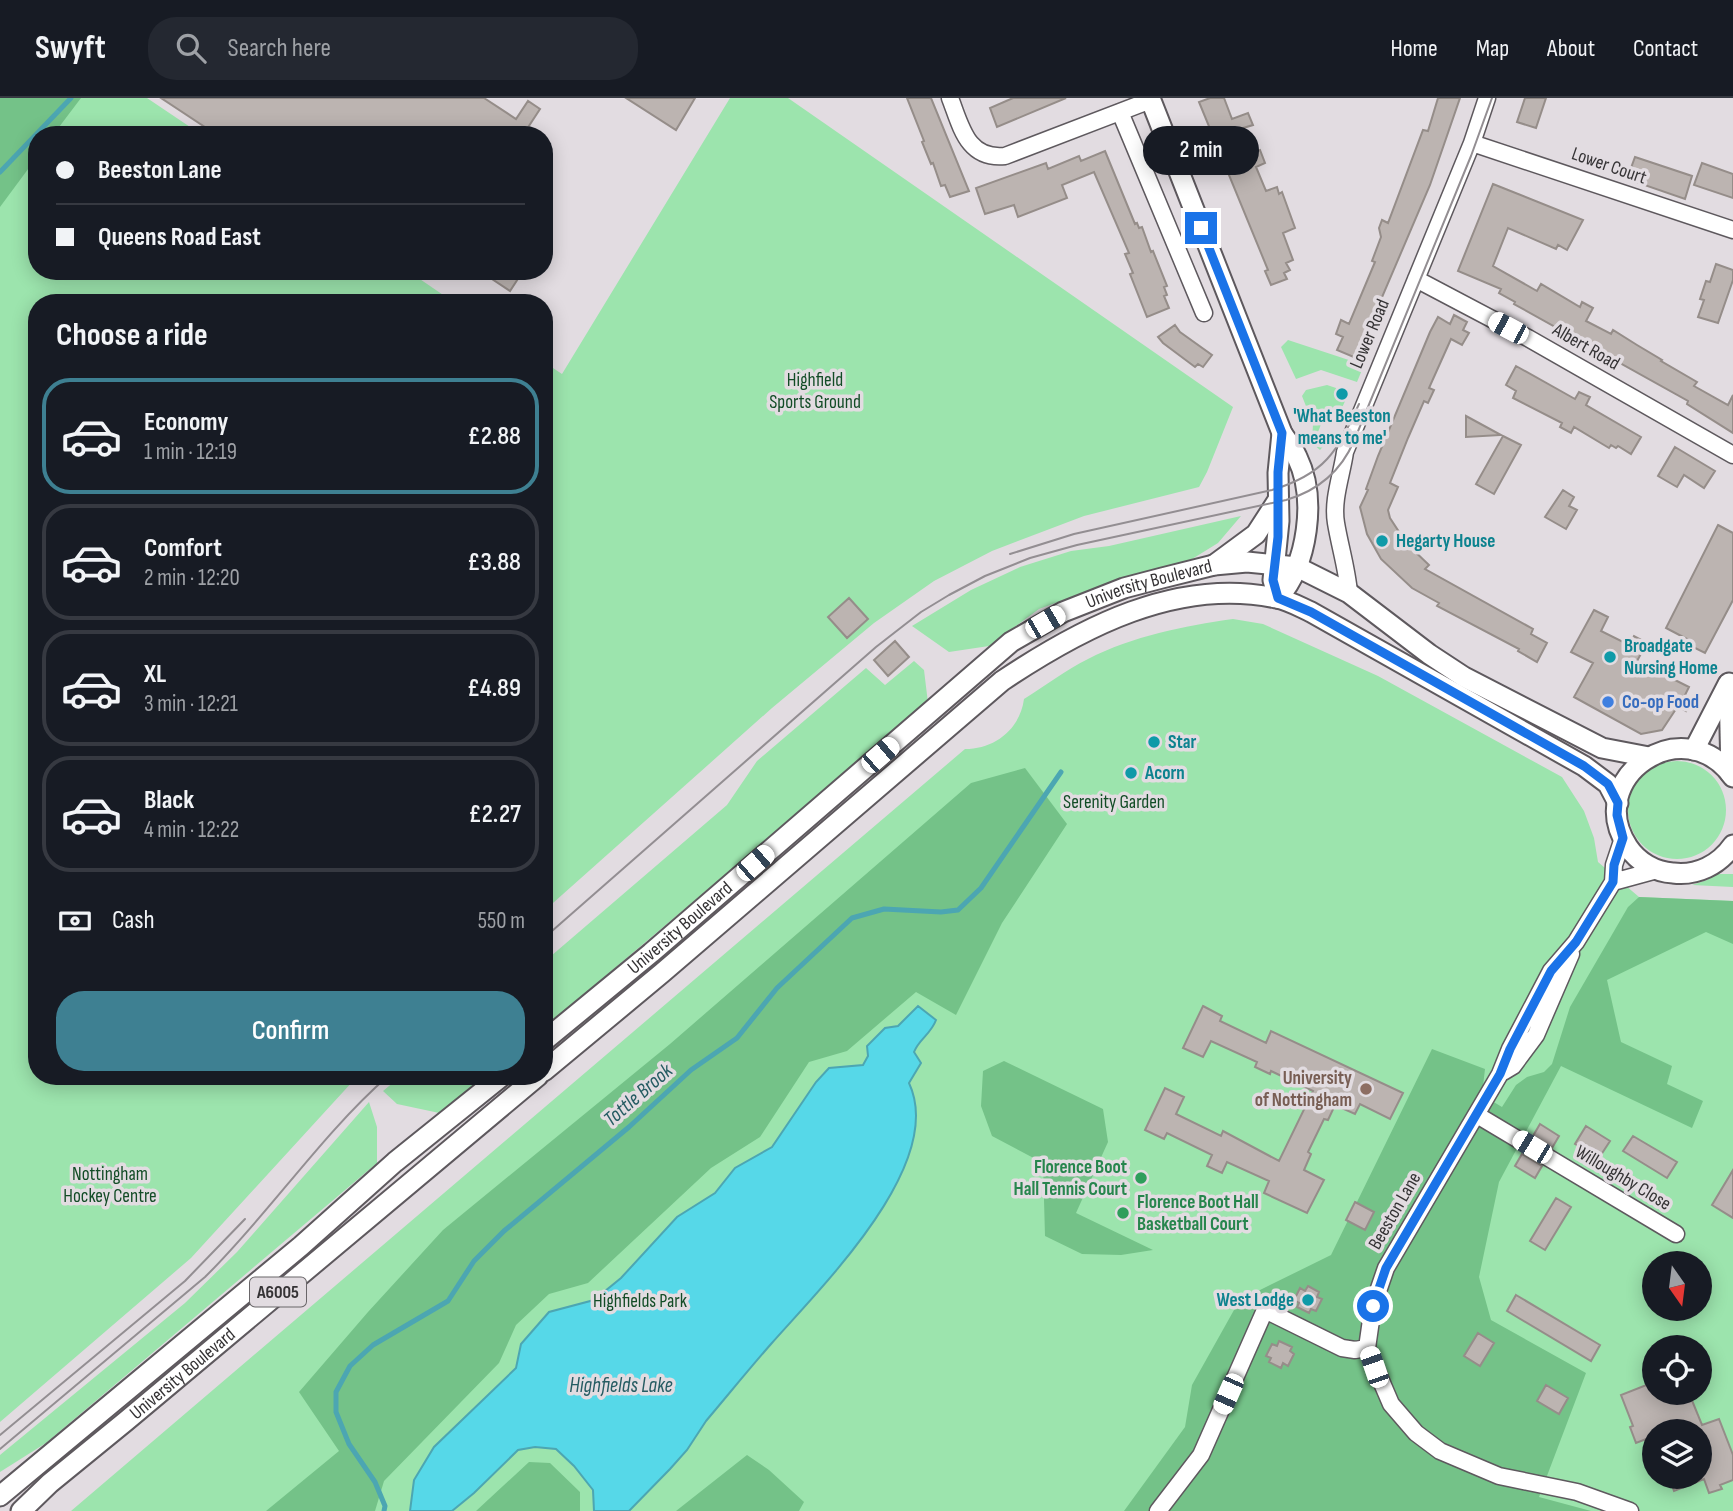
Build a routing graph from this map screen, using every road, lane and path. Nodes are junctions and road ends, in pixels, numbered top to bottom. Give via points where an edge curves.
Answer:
1 (950, 98) edge
2 (1487, 98) edge
3 (1150, 99) edge
4 (1120, 112) junction
5 (1472, 143) junction
6 (1733, 230) edge
7 (1416, 279) junction
8 (1203, 313) dead end
9 (1282, 433) junction
10 (1733, 455) edge
11 (1279, 498) junction
12 (1214, 565) junction
13 (1275, 565) junction
14 (1297, 567) junction
15 (1349, 593) junction
16 (1278, 598) junction
17 (1731, 678) edge
18 (1694, 750) junction
19 (1649, 757) junction
20 (1732, 776) edge
21 (1618, 803) junction
22 (1623, 838) junction
23 (1730, 855) edge
24 (1657, 870) junction
25 (1613, 882) junction
26 (1576, 942) junction
27 (553, 1034) edge
28 (553, 1063) edge
29 (1506, 1070) junction
30 (491, 1085) edge
31 (527, 1085) edge
32 (1477, 1115) junction
33 (1676, 1234) dead end
34 (1367, 1348) junction
35 (0, 1496) edge
36 (21, 1511) edge
37 (1158, 1511) edge
38 (1630, 1511) edge

1 - 4 street via 967,142 993,158
2 - 5 street, Lower Road
3 - 4 street
3 - 9 main road
4 - 8 street
5 - 6 street, Lower Court
5 - 7 street, Lower Road
7 - 10 street, Albert Road
7 - 15 street, Lower Road via 1345,452 1335,522
9 - 11 main road
9 - 14 main road via 1300,466 1307,497 1306,534
11 - 12 main road via 1256,534
11 - 13 main road
12 - 13 main road, University Boulevard
12 - 27 main road, University Boulevard via 1087,602 1011,642
13 - 14 main road, University Boulevard
13 - 16 main road
14 - 15 main road, University Boulevard
14 - 16 main road
15 - 19 main road, University Boulevard via 1464,677 1602,748
16 - 21 main road, University Boulevard via 1311,612 1584,766 1608,784
16 - 28 main road, University Boulevard via 1214,594 1139,609 1082,631 1038,656 1002,681
17 - 18 main road
17 - 20 main road
18 - 19 main road via 1672,749
18 - 20 main road via 1715,759
19 - 21 main road via 1633,769
21 - 22 main road
22 - 24 main road via 1635,855
22 - 25 street
23 - 24 main road via 1697,872
24 - 25 street
25 - 26 street, Beeston Lane
26 - 29 street, Beeston Lane via 1536,1035
26 - 29 street, Beeston Lane via 1551,971 1510,1049
29 - 32 street, Beeston Lane
30 - 35 main road, University Boulevard / A6005
31 - 36 main road, University Boulevard / A6005
32 - 33 street, Willoughby Close
32 - 34 street, Beeston Lane via 1386,1268 1373,1306
34 - 37 street via 1342,1348 1265,1310 1201,1455
34 - 38 street via 1391,1404 1416,1433 1440,1451 1499,1476 1577,1492

